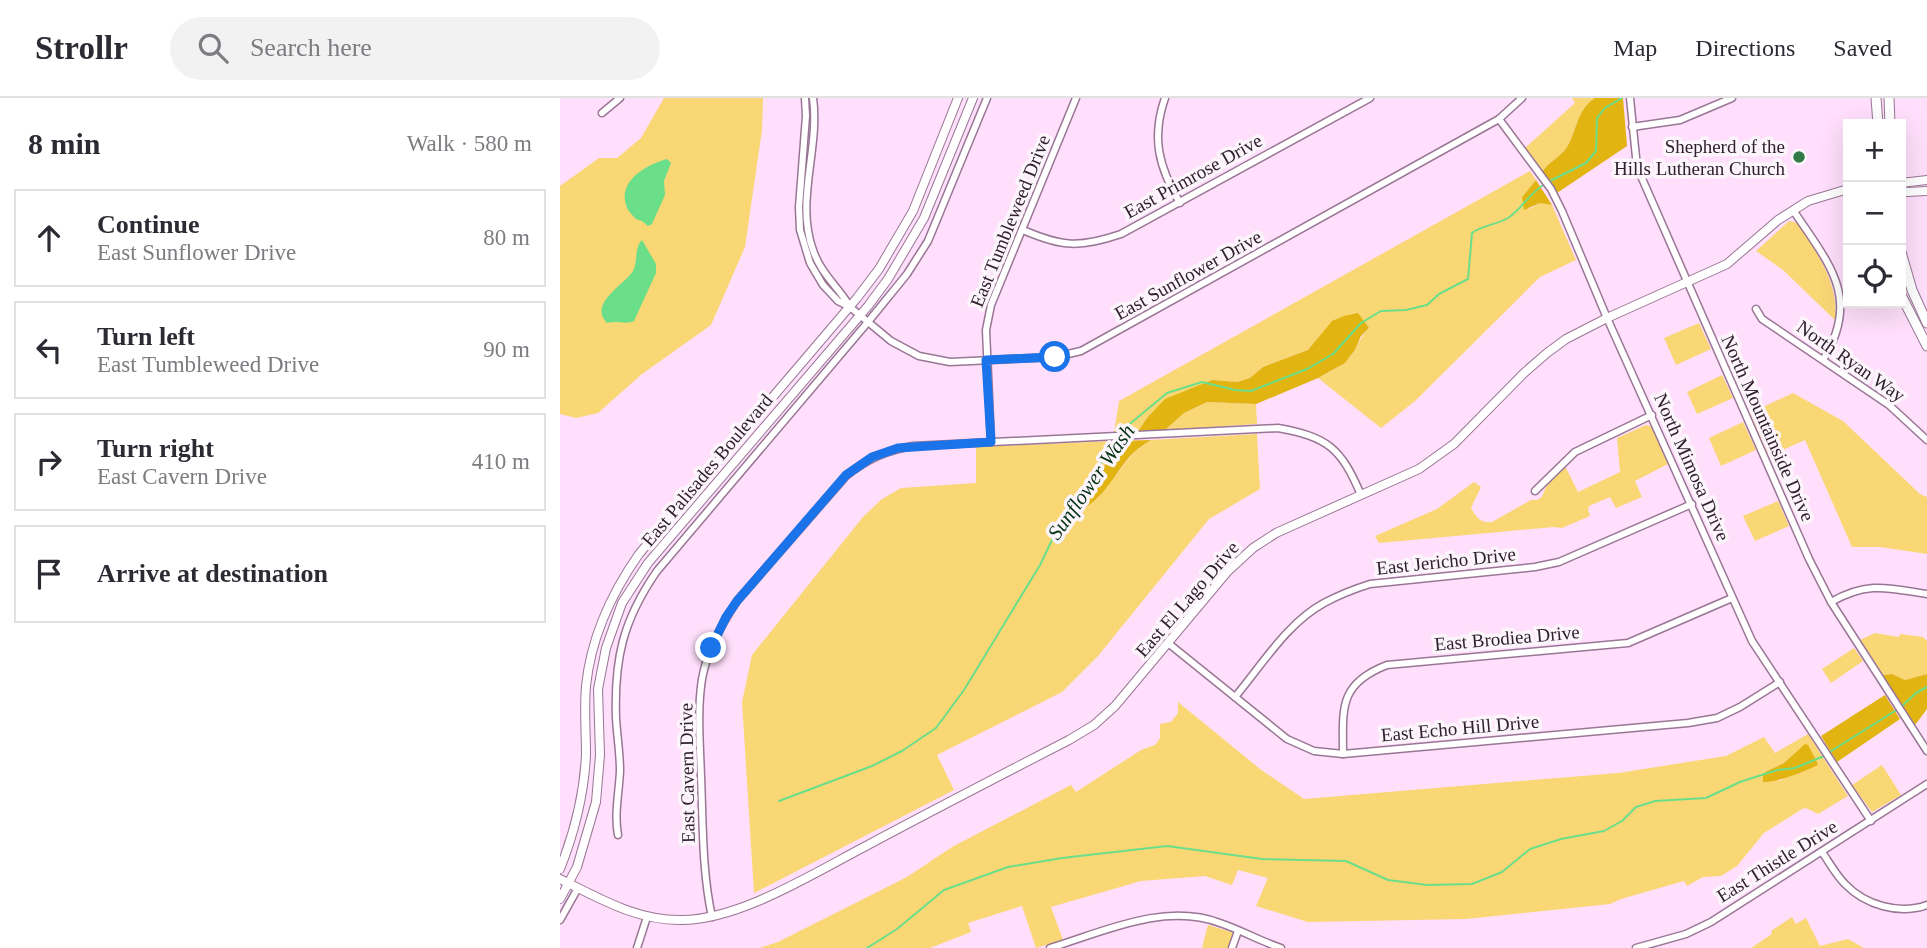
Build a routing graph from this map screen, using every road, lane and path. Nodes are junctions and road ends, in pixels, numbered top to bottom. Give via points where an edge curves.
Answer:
1 (620, 98) edge
2 (805, 98) edge
3 (813, 98) edge
4 (958, 98) edge
5 (973, 98) edge
6 (986, 98) edge
7 (1076, 98) edge
8 (1165, 98) edge
9 (1370, 98) edge
10 (1522, 98) edge
11 (1630, 98) edge
12 (1732, 98) edge
13 (1876, 98) edge
14 (1889, 98) edge
15 (602, 113) dead end
16 (1499, 119) junction
17 (1878, 119) edge
18 (1890, 119) edge
19 (1632, 127) junction
20 (1278, 135) dead end
21 (808, 141) junction
22 (1283, 144) junction
23 (1927, 180) edge
24 (1906, 182) edge
25 (1843, 191) edge
26 (1927, 191) edge
27 (1906, 192) edge
28 (1180, 203) junction
29 (1793, 210) junction
30 (1023, 230) junction
31 (1906, 269) edge
32 (1687, 283) junction
33 (1906, 305) edge
34 (850, 307) junction
35 (1756, 309) dead end
36 (859, 315) junction
37 (1607, 318) junction
38 (869, 323) junction
39 (1927, 323) edge
40 (1927, 346) edge
41 (986, 360) junction
42 (1823, 360) junction
43 (1652, 415) junction
44 (1927, 440) edge
45 (991, 442) junction
46 (1535, 491) dead end
47 (1361, 495) junction
48 (1692, 503) junction
49 (1927, 594) edge
50 (1732, 598) junction
51 (1831, 601) junction
52 (1168, 643) junction
53 (1780, 682) junction
54 (1236, 697) junction
55 (1927, 751) edge
56 (1343, 754) junction
57 (1927, 784) edge
58 (1871, 821) junction
59 (618, 835) dead end
60 (1822, 852) junction
61 (560, 869) edge
62 (560, 879) edge
63 (569, 884) junction
64 (578, 888) junction
65 (560, 899) edge
66 (1927, 905) edge
67 (647, 917) junction
68 (712, 917) junction
69 (560, 920) edge
70 (1238, 931) junction
71 (637, 948) edge
72 (1050, 948) edge
73 (1232, 948) edge
74 (1281, 948) edge
75 (1636, 948) edge

1 - 15 street
2 - 21 street
3 - 21 street
4 - 34 street, East Palisades Boulevard via 913,211
5 - 36 street, East Palisades Boulevard via 924,218 888,279
6 - 38 street via 928,241
7 - 30 street, East Tumbleweed Drive
8 - 28 street via 1158,128 1159,154
9 - 22 street, East Primrose Drive
10 - 16 street, East Sunflower Drive
11 - 19 street, North Mountainside Drive
12 - 19 street via 1680,120
13 - 17 main road
14 - 18 main road
16 - 37 street, North Mimosa Drive via 1551,189
16 - 41 street, East Sunflower Drive via 1080,351 1055,357
19 - 32 street, North Mountainside Drive via 1637,167
20 - 22 street
21 - 34 street, East Sunflower Drive via 803,219 819,265
22 - 28 street, East Primrose Drive
23 - 24 street
25 - 29 street, East El Lago Drive via 1819,196
26 - 27 street
28 - 30 street, East Primrose Drive via 1098,242 1051,242
29 - 32 street, East El Lago Drive via 1727,264
29 - 42 street via 1826,260 1841,298 1839,326
30 - 41 street, East Tumbleweed Drive via 991,305
31 - 39 main road
32 - 37 street, East El Lago Drive
32 - 51 street, North Mountainside Drive
33 - 40 main road
34 - 36 street, East Sunflower Drive
34 - 61 street, East Palisades Boulevard via 639,554 614,592 602,618 586,685 582,800
35 - 42 street, North Ryan Way via 1762,319
36 - 38 street, East Sunflower Drive
36 - 63 street, East Palisades Boulevard via 648,563 622,603 598,689 596,802
37 - 43 street, North Mimosa Drive
37 - 47 street, East El Lago Drive via 1547,353 1430,462
38 - 41 street, East Sunflower Drive via 919,356 950,362
38 - 59 street via 639,598 618,665
41 - 45 street, East Tumbleweed Drive
42 - 44 street, North Ryan Way via 1889,405
43 - 46 street via 1575,452
43 - 48 street, North Mimosa Drive
45 - 47 street, East Cavern Drive via 1278,428 1307,433 1332,447 1350,467
45 - 68 street, East Cavern Drive via 898,448 872,457 846,475 726,617 702,679 699,716 705,884
47 - 52 street, East El Lago Drive via 1253,548
48 - 50 street, North Mimosa Drive
48 - 54 street, East Jericho Drive via 1559,562 1370,584 1346,592 1299,622
49 - 51 street via 1864,587
50 - 53 street, North Mimosa Drive via 1752,641
50 - 56 street, East Brodiea Drive via 1628,643 1377,668 1353,686 1346,700
51 - 55 street, North Mountainside Drive
52 - 54 street, East Echo Hill Drive
52 - 68 street, East El Lago Drive via 1115,706 1084,732 754,902
53 - 56 street, East Echo Hill Drive via 1717,718 1688,723
53 - 58 street, North Mimosa Drive
54 - 56 street, East Echo Hill Drive via 1287,739 1314,751
57 - 58 street, East Thistle Drive
58 - 60 street, East Thistle Drive
60 - 66 street via 1850,889 1879,906
60 - 75 street, East Thistle Drive via 1711,922
62 - 63 street, East El Lago Drive
63 - 64 street, East El Lago Drive
63 - 65 street, East Palisades Boulevard
64 - 67 street, East El Lago Drive
64 - 69 street
67 - 68 street, East El Lago Drive
67 - 71 street
70 - 72 street via 1200,918 1154,917
70 - 73 street
70 - 74 street

